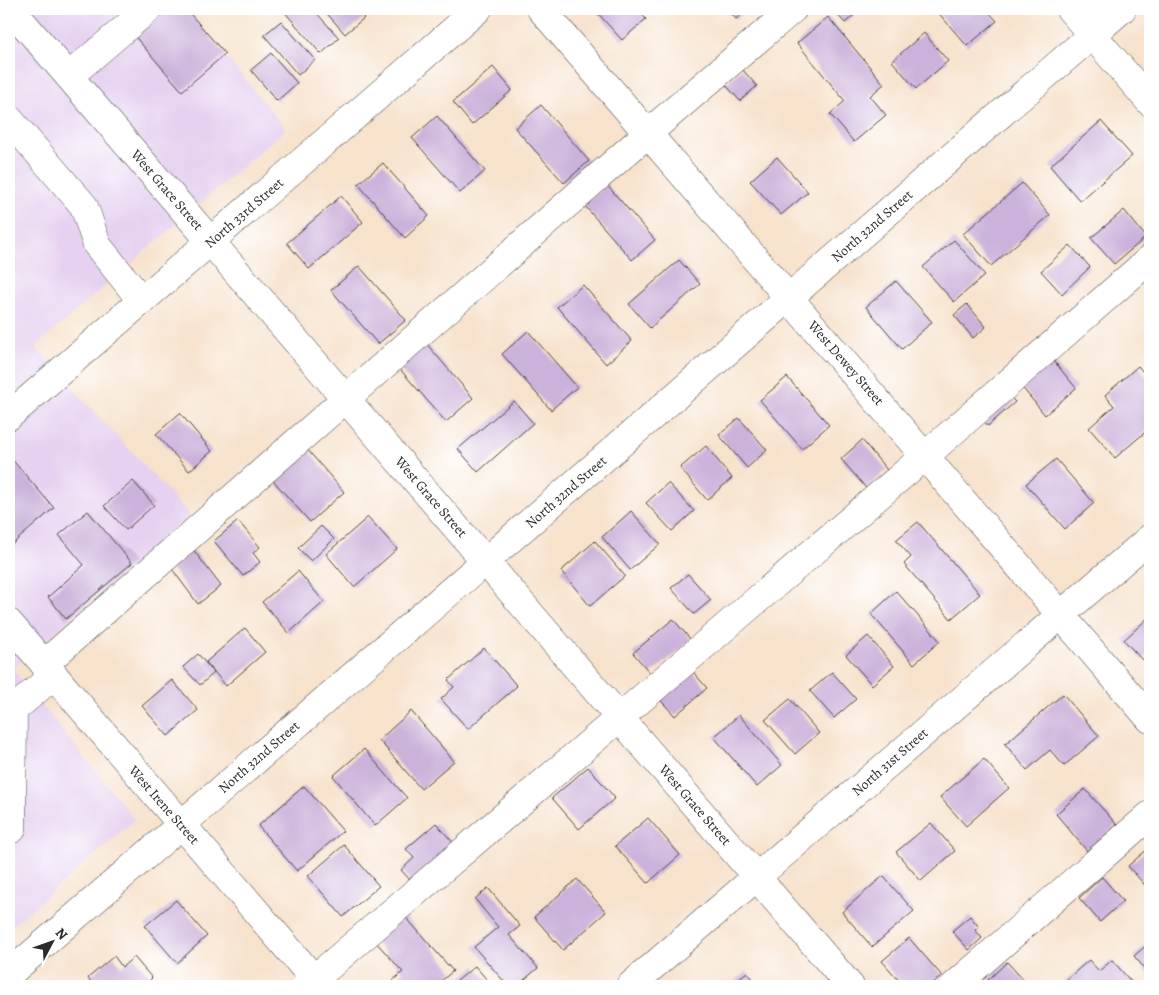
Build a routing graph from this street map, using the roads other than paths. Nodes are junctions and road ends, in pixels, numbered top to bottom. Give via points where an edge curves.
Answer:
1 (148, 9) edge
2 (478, 9) edge
3 (541, 9) edge
4 (793, 9) edge
5 (1070, 9) edge
6 (1122, 9) edge
7 (14, 21) edge
8 (1092, 34) junction
9 (69, 76) junction
10 (1150, 102) edge
11 (9, 119) edge
12 (648, 133) junction
13 (211, 241) junction
14 (1150, 258) edge
15 (789, 298) junction
16 (142, 301) junction
17 (346, 399) junction
18 (13, 404) edge
19 (925, 456) junction
20 (1150, 538) edge
21 (486, 561) junction
22 (1061, 615) junction
23 (9, 623) edge
24 (49, 670) junction
25 (11, 707) edge
26 (620, 718) junction
27 (1150, 719) edge
28 (1150, 815) edge
29 (181, 824) junction
30 (9, 829) edge
31 (757, 877) junction
32 (9, 974) edge
33 (313, 984) edge
34 (630, 986) edge
35 (850, 986) edge
36 (954, 986) edge

1 - 9 street
2 - 13 street, North 33rd Street
3 - 12 street, West Dewey Street
4 - 12 street
5 - 8 street
6 - 8 street, North 32nd Street
7 - 9 street, West Grace Street
8 - 10 street
8 - 15 street, North 32nd Street
9 - 13 street, West Grace Street
11 - 16 street via 84,206 97,245
12 - 15 street, West Dewey Street
12 - 17 street
13 - 16 street, North 33rd Street
13 - 17 street, West Grace Street
14 - 19 street
15 - 19 street, West Dewey Street
15 - 21 street, North 32nd Street
16 - 18 street, North 33rd Street
17 - 21 street, West Grace Street
17 - 24 street
19 - 22 street, West Dewey Street
19 - 26 street
20 - 22 street, North 31st Street
21 - 26 street, West Grace Street
21 - 29 street, North 32nd Street
22 - 27 street, West Dewey Street
22 - 31 street, North 31st Street
23 - 24 street, West Irene Street
24 - 25 street
24 - 29 street, West Irene Street
25 - 30 street via 12,829
26 - 31 street, West Grace Street
26 - 33 street
28 - 36 street
29 - 32 street, North 32nd Street
29 - 33 street, West Irene Street
31 - 34 street, North 31st Street
31 - 35 street, West Grace Street

